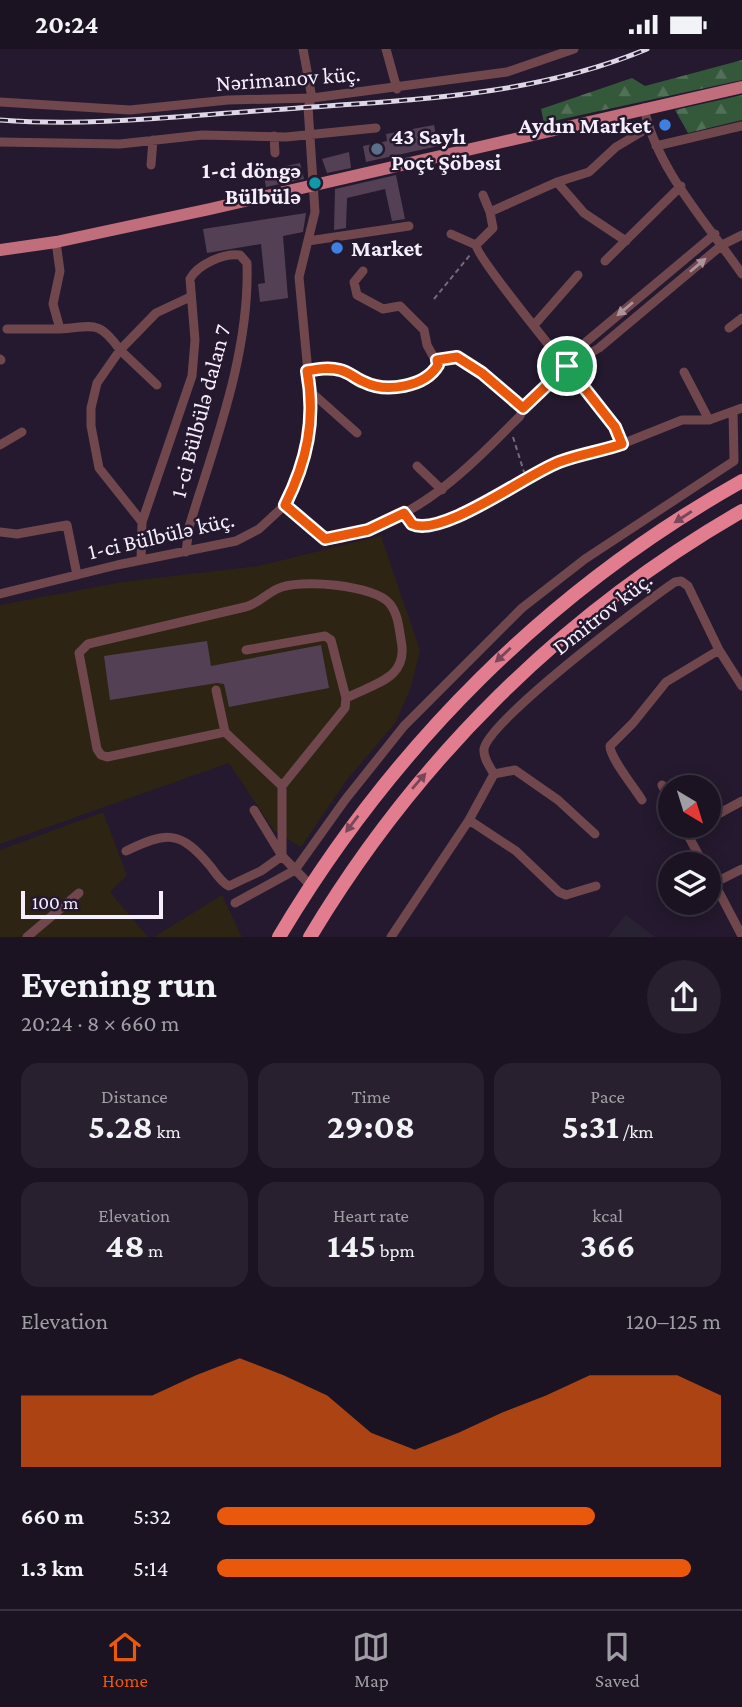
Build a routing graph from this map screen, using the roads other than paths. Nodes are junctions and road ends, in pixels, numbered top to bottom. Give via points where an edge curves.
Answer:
1 (303, 49) edge
2 (386, 49) edge
3 (574, 49) edge
4 (742, 87) edge
5 (397, 89) junction
6 (312, 98) junction
7 (0, 103) edge
8 (644, 108) junction
9 (742, 126) edge
10 (376, 128) dead end
11 (648, 128) junction
12 (312, 134) junction
13 (274, 136) junction
14 (153, 140) junction
15 (0, 142) edge
16 (656, 146) junction
17 (275, 153) dead end
18 (151, 165) dead end
19 (557, 182) junction
20 (315, 183) junction
21 (681, 186) junction
22 (483, 195) dead end
23 (490, 212) junction
24 (409, 226) dead end
25 (451, 234) dead end
26 (715, 234) junction
27 (742, 236) edge
28 (308, 241) junction
29 (626, 241) junction
30 (56, 242) junction
31 (722, 245) junction
32 (476, 247) junction
33 (0, 250) edge
34 (605, 261) dead end
35 (363, 271) dead end
36 (742, 274) edge
37 (578, 275) dead end
38 (652, 287) junction
39 (190, 297) junction
40 (660, 297) junction
41 (742, 318) edge
42 (535, 324) junction
43 (729, 328) dead end
44 (7, 329) dead end
45 (60, 329) junction
46 (120, 350) junction
47 (567, 366) junction
48 (307, 371) junction
49 (684, 372) dead end
50 (482, 373) road end
51 (157, 385) dead end
52 (311, 392) junction
53 (523, 408) junction
54 (738, 415) edge
55 (709, 419) junction
56 (22, 432) dead end
57 (357, 433) dead end
58 (622, 444) junction
59 (0, 445) edge
60 (417, 466) dead end
61 (742, 481) edge
62 (442, 490) junction
63 (285, 505) junction
64 (742, 511) edge
65 (404, 513) junction
66 (142, 522) junction
67 (0, 533) edge
68 (186, 552) junction
69 (141, 559) junction
70 (77, 575) junction
71 (0, 594) edge
72 (246, 650) dead end
73 (719, 650) junction
74 (742, 686) edge
75 (216, 690) dead end
76 (346, 698) junction
77 (225, 732) junction
78 (494, 774) junction
79 (282, 786) junction
80 (642, 800) dead end
81 (742, 801) edge
82 (254, 810) dead end
83 (721, 812) edge
84 (468, 820) junction
85 (596, 834) dead end
86 (126, 852) dead end
87 (282, 856) junction
88 (742, 869) edge
89 (295, 870) junction
90 (721, 880) edge
91 (310, 885) junction
92 (596, 886) dead end
93 (79, 893) dead end
94 (721, 896) edge
95 (235, 903) dead end
96 (742, 936) edge
97 (27, 937) edge
98 (279, 937) edge
99 (310, 937) edge
100 (391, 937) edge

1 - 6 street, 1-ci Bülbülə küç.
2 - 5 street
3 - 5 street, Nərimanov küç. via 507,72
4 - 8 main road
5 - 6 street, Nərimanov küç.
6 - 7 street, Nərimanov küç. via 228,100 130,110
6 - 12 street, 1-ci Bülbülə küç. via 308,107
8 - 11 street
8 - 20 main road
9 - 16 street
10 - 12 street
11 - 16 street
11 - 19 street via 589,172
12 - 13 street
12 - 20 street, 1-ci Bülbülə küç.
13 - 14 street
13 - 17 street
14 - 15 street
14 - 18 street
16 - 21 street
19 - 23 street
19 - 29 street via 584,213
20 - 28 street, 1-ci Bülbülə küç. via 314,222
20 - 30 main road
21 - 26 street
21 - 29 street
22 - 23 street
23 - 32 street via 493,227
24 - 28 street
25 - 32 street
26 - 31 street
26 - 38 street
27 - 31 street
28 - 48 street, 1-ci Bülbülə küç. via 299,277
29 - 34 street
30 - 33 main road
30 - 45 street via 60,271 53,304
31 - 36 street
40 -> 31 street
32 - 42 street
35 - 48 street via 354,282 357,295 383,309 400,306 424,330 426,345 438,365 412,384 379,386 342,370
37 - 42 street
38 - 40 street
38 -> 47 street via 586,342
39 - 46 street via 156,313
39 - 66 street, 1-ci Bülbülə dalan 7 via 195,340 192,376
39 - 68 street, 1-ci Bülbülə dalan 7 via 195,271 219,258 244,257 247,275 241,336
40 - 47 street via 599,348
41 - 43 street
42 - 47 street
44 - 45 street
45 - 46 street via 97,326
46 - 51 street
46 - 66 street via 97,383 91,426 99,468
47 - 53 street
47 - 58 street via 615,427
48 - 52 street, 1-ci Bülbülə küç.
49 - 55 street
50 - 53 street
52 - 57 street
52 - 63 street, 1-ci Bülbülə küç. via 306,453
53 - 62 street via 464,473
54 - 55 street
54 - 89 street via 734,461 585,559 522,608 395,736
55 - 58 street via 682,420
56 - 59 street
58 - 65 street via 559,462 428,528 412,524
60 - 62 street
61 -> 91 highway via 651,538 524,634 441,716 384,782
62 - 65 street
63 - 65 street via 325,539 368,530
63 - 68 street, 1-ci Bülbülə küç. via 259,529 236,541
99 -> 64 highway via 406,797 498,695 609,598
66 - 69 street, 1-ci Bülbülə dalan 7
67 - 70 street via 67,525
68 - 69 street, 1-ci Bülbülə küç.
69 - 70 street, 1-ci Bülbülə küç.
70 - 71 street, 1-ci Bülbülə küç.
72 - 76 street via 325,636 331,640
73 - 74 street, Dmitrov küç.
73 - 78 street, Dmitrov küç. via 688,586 675,582 539,688 488,741 485,755
73 - 80 street via 666,682 610,746 612,758
75 - 77 street
76 - 77 street via 394,673 405,658 390,604 381,596 337,585 278,588 253,605 81,649 101,755
76 - 79 street via 345,708
77 - 79 street
78 - 84 street
78 - 85 street via 515,770
79 - 87 street
81 - 83 street
82 - 87 street
84 - 92 street via 516,851 559,892 566,895
84 - 100 street
86 - 87 street via 157,837 179,839 200,853 229,886
87 - 89 street
88 - 90 street
89 - 91 street
89 - 95 street
91 - 98 highway
93 - 97 street
94 - 96 street

